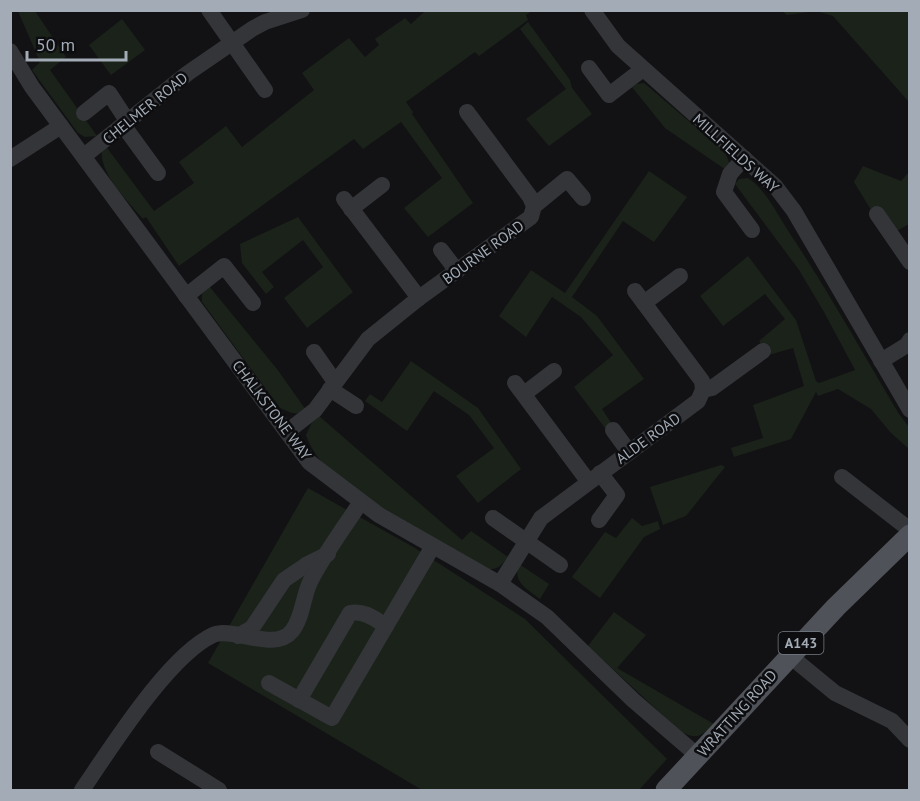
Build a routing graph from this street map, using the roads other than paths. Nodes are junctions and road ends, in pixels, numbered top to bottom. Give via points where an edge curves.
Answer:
1 (209, 10) edge
2 (302, 10) edge
3 (592, 10) edge
4 (232, 43) junction
5 (10, 51) edge
6 (589, 68) dead end
7 (643, 69) junction
8 (265, 90) dead end
9 (467, 112) dead end
10 (84, 113) dead end
11 (126, 124) junction
12 (61, 126) junction
13 (11, 156) edge
14 (84, 156) junction
15 (744, 158) junction
16 (158, 173) dead end
17 (382, 186) dead end
18 (583, 198) dead end
19 (534, 206) junction
20 (877, 214) dead end
21 (752, 230) dead end
22 (441, 250) dead end
23 (909, 262) edge
24 (457, 272) junction
25 (680, 276) dead end
26 (186, 296) junction
27 (419, 298) junction
28 (253, 303) dead end
29 (909, 340) edge
30 (763, 351) dead end
31 (314, 352) dead end
32 (881, 362) junction
33 (554, 371) dead end
34 (333, 385) junction
35 (703, 390) junction
36 (356, 406) dead end
37 (909, 410) edge
38 (613, 430) dead end
39 (288, 431) junction
40 (629, 452) junction
41 (594, 477) junction
42 (842, 477) dead end
43 (360, 503) junction
44 (493, 518) dead end
45 (599, 520) dead end
46 (909, 530) edge
47 (909, 535) edge
48 (526, 542) junction
49 (433, 546) junction
50 (328, 554) junction
51 (560, 565) dead end
52 (500, 584) junction
53 (386, 626) junction
54 (238, 636) junction
55 (790, 656) junction
56 (269, 683) dead end
57 (299, 700) junction
58 (909, 740) edge
59 (158, 752) dead end
60 (698, 756) junction
61 (82, 790) edge
62 (219, 790) edge
63 (666, 790) edge

1 - 4 street
2 - 4 street, CHELMER ROAD via 265,22
3 - 7 street, MILLFIELDS WAY via 618,46
4 - 8 street
4 - 11 street, CHELMER ROAD
5 - 12 street, CHALKSTONE WAY
6 - 7 street via 609,94
7 - 15 street, MILLFIELDS WAY
9 - 19 street, BOURNE ROAD
10 - 11 street via 109,93
11 - 14 street, CHELMER ROAD
11 - 16 street
12 - 13 street
12 - 14 street, CHALKSTONE WAY
14 - 26 street, CHALKSTONE WAY
15 - 21 street via 730,174 724,192
15 - 32 street, MILLFIELDS WAY via 775,186 794,211
17 - 27 street via 347,204
18 - 19 street via 567,179
19 - 24 street, BOURNE ROAD via 531,217
20 - 23 street
22 - 24 street
24 - 27 street, BOURNE ROAD
25 - 35 street via 640,297 702,381
26 - 28 street via 224,266
26 - 39 street, CHALKSTONE WAY
27 - 34 street, BOURNE ROAD via 368,339
29 - 32 street
30 - 35 street, ALDE ROAD
31 - 34 street
32 - 37 street, MILLFIELDS WAY
33 - 41 street via 520,388
34 - 36 street
34 - 39 street, BOURNE ROAD via 315,410
35 - 40 street, ALDE ROAD via 698,401
38 - 40 street
39 - 43 street, CHALKSTONE WAY via 309,462
40 - 41 street, ALDE ROAD
41 - 45 street via 617,495
41 - 48 street, ALDE ROAD via 541,518
42 - 46 street
43 - 49 street, CHALKSTONE WAY
43 - 50 street
44 - 48 street
47 - 55 main road, WRATTING ROAD / A143
48 - 51 street
48 - 52 street, ALDE ROAD
49 - 52 street, CHALKSTONE WAY
49 - 53 street
50 - 54 street via 284,580 252,628
50 - 54 street via 311,580 291,632 265,640
52 - 60 street, CHALKSTONE WAY via 547,617
53 - 57 street via 367,614 350,613
53 - 57 street via 332,718
54 - 61 street via 216,634 198,644 169,672
55 - 58 street via 835,693 892,721
55 - 60 main road, WRATTING ROAD / A143
56 - 57 street
59 - 62 street
60 - 63 main road, WRATTING ROAD / A143

